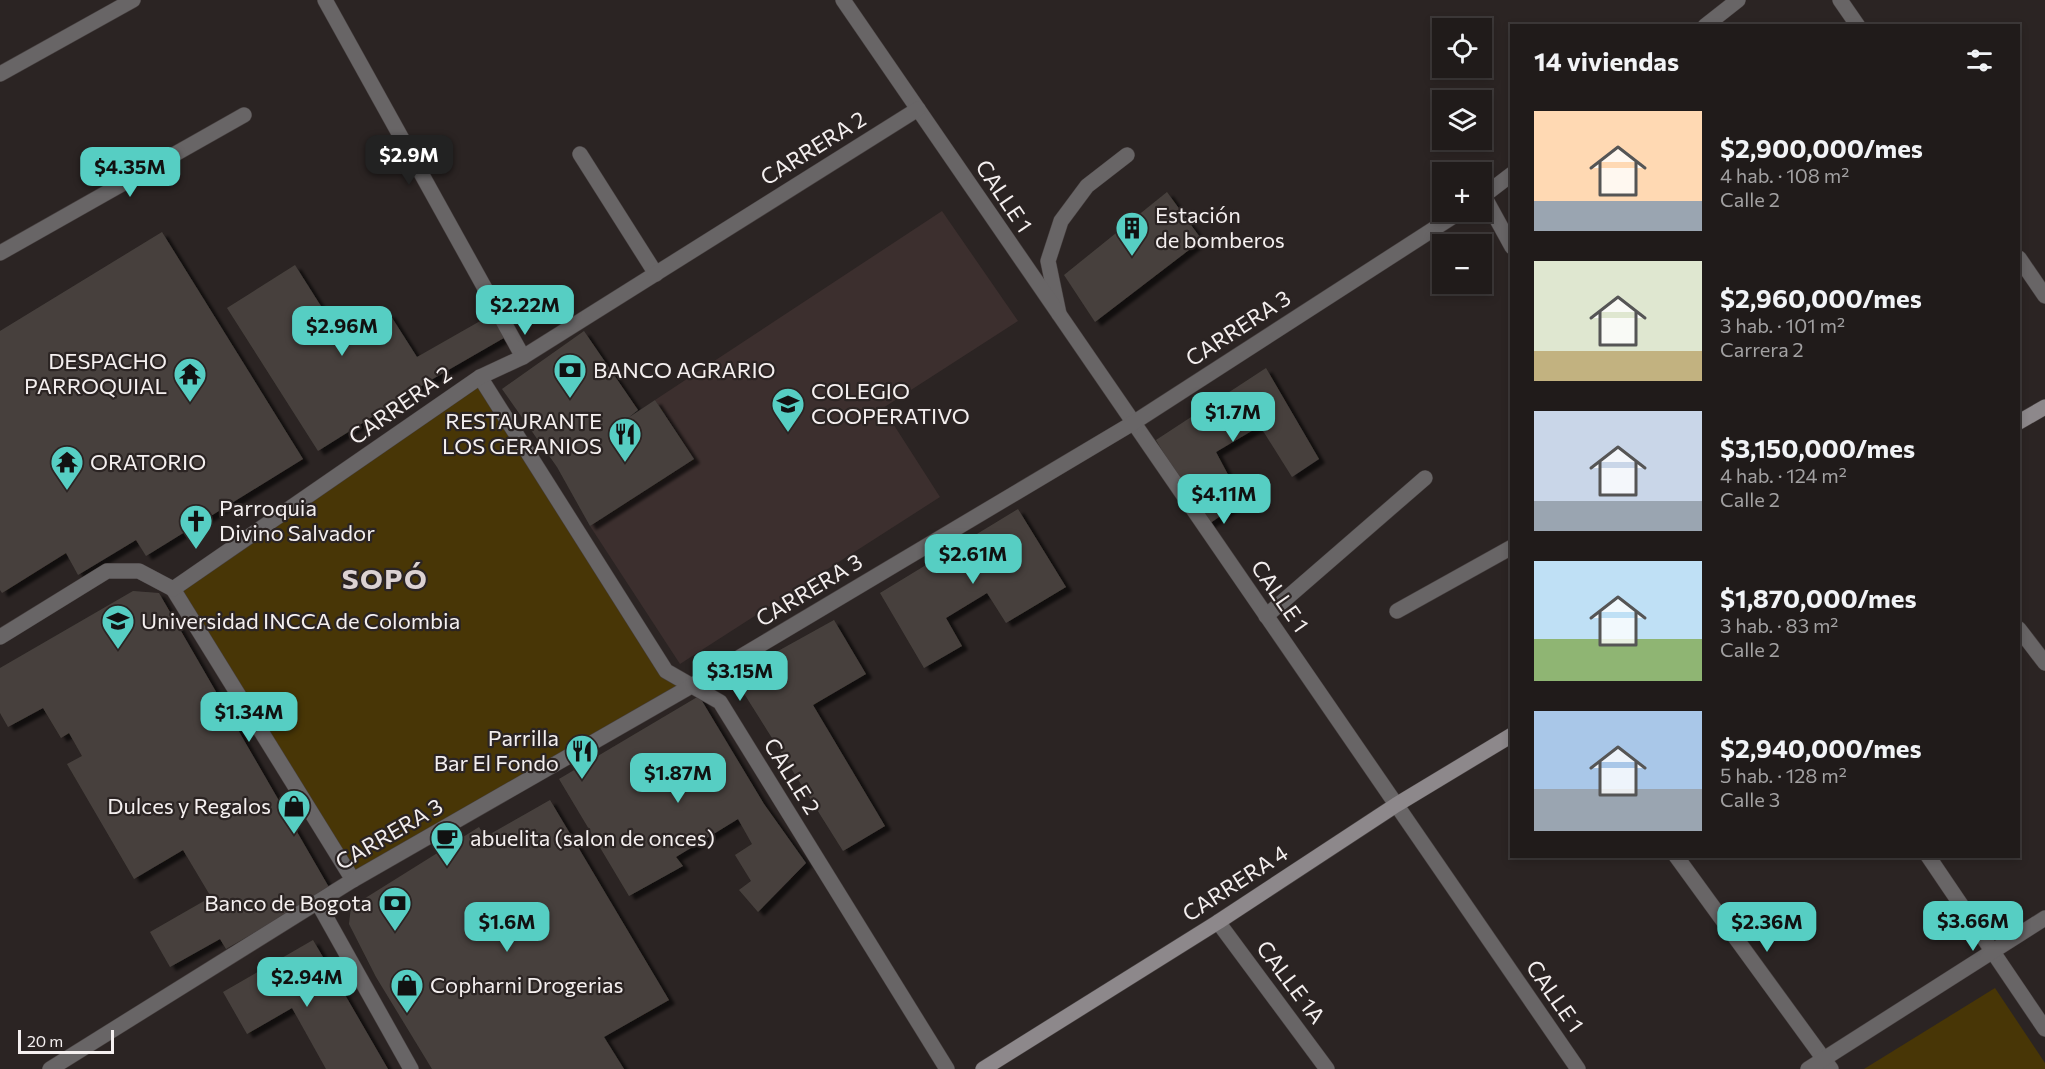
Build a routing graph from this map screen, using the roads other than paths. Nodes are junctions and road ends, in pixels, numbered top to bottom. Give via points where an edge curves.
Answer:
1 (133, 0) edge
2 (325, 0) edge
3 (843, 0) edge
4 (1738, 0) edge
5 (1840, 0) edge
6 (1708, 24) edge
7 (1857, 24) edge
8 (0, 74) edge
9 (918, 109) junction
10 (244, 115) dead end
11 (580, 154) dead end
12 (1127, 155) dead end
13 (1510, 176) edge
14 (1492, 190) edge
15 (1492, 213) edge
16 (1445, 222) edge
17 (1510, 244) edge
18 (0, 253) edge
19 (2020, 259) edge
20 (656, 274) junction
21 (2045, 296) edge
22 (1059, 314) junction
23 (523, 357) junction
24 (480, 377) junction
25 (2045, 407) edge
26 (2020, 421) edge
27 (1133, 423) junction
28 (1425, 478) dead end
29 (1510, 548) edge
30 (173, 589) junction
31 (1397, 611) dead end
32 (1266, 616) junction
33 (2020, 630) edge
34 (0, 637) edge
35 (2045, 663) edge
36 (693, 685) junction
37 (1510, 736) edge
38 (1396, 805) junction
39 (1677, 858) edge
40 (1929, 858) edge
41 (353, 880) junction
42 (318, 903) junction
43 (2045, 918) edge
44 (1218, 921) junction
45 (1993, 952) junction
46 (2045, 1029) edge
47 (1828, 1064) edge
48 (50, 1069) edge
49 (411, 1069) edge
50 (946, 1069) edge
51 (983, 1069) edge
52 (1328, 1069) edge
53 (1578, 1069) edge
54 (1808, 1069) edge

1 - 8 street
2 - 23 street
3 - 9 street, CALLE 1
4 - 6 street
5 - 7 street
9 - 20 street, CARRERA 2
9 - 22 street, CALLE 1
10 - 18 street
11 - 20 street
12 - 22 street via 1087,186 1061,221 1048,261
13 - 14 street
15 - 17 street
16 - 27 street, CARRERA 3
19 - 21 street
20 - 23 street, CARRERA 2
22 - 27 street, CALLE 1
23 - 24 street, CARRERA 2
24 - 30 street, CARRERA 2
24 - 36 street, CALLE 2 via 666,671
25 - 26 main road
27 - 32 street, CALLE 1
27 - 36 street, CARRERA 3
28 - 32 street
29 - 31 street
30 - 34 street via 138,571 107,571
30 - 41 street
32 - 38 street, CALLE 1
33 - 35 street
36 - 41 street, CARRERA 3
36 - 50 street, CALLE 2 via 720,702
37 - 38 main road, CARRERA 4
38 - 44 main road, CARRERA 4
38 - 53 street, CALLE 1
39 - 47 street
40 - 45 street
41 - 42 street, CARRERA 3
42 - 48 street, CARRERA 3
42 - 49 street
43 - 45 street
44 - 51 main road, CARRERA 4
44 - 52 street, CALLE 1A
45 - 46 street
45 - 47 street
47 - 54 street

